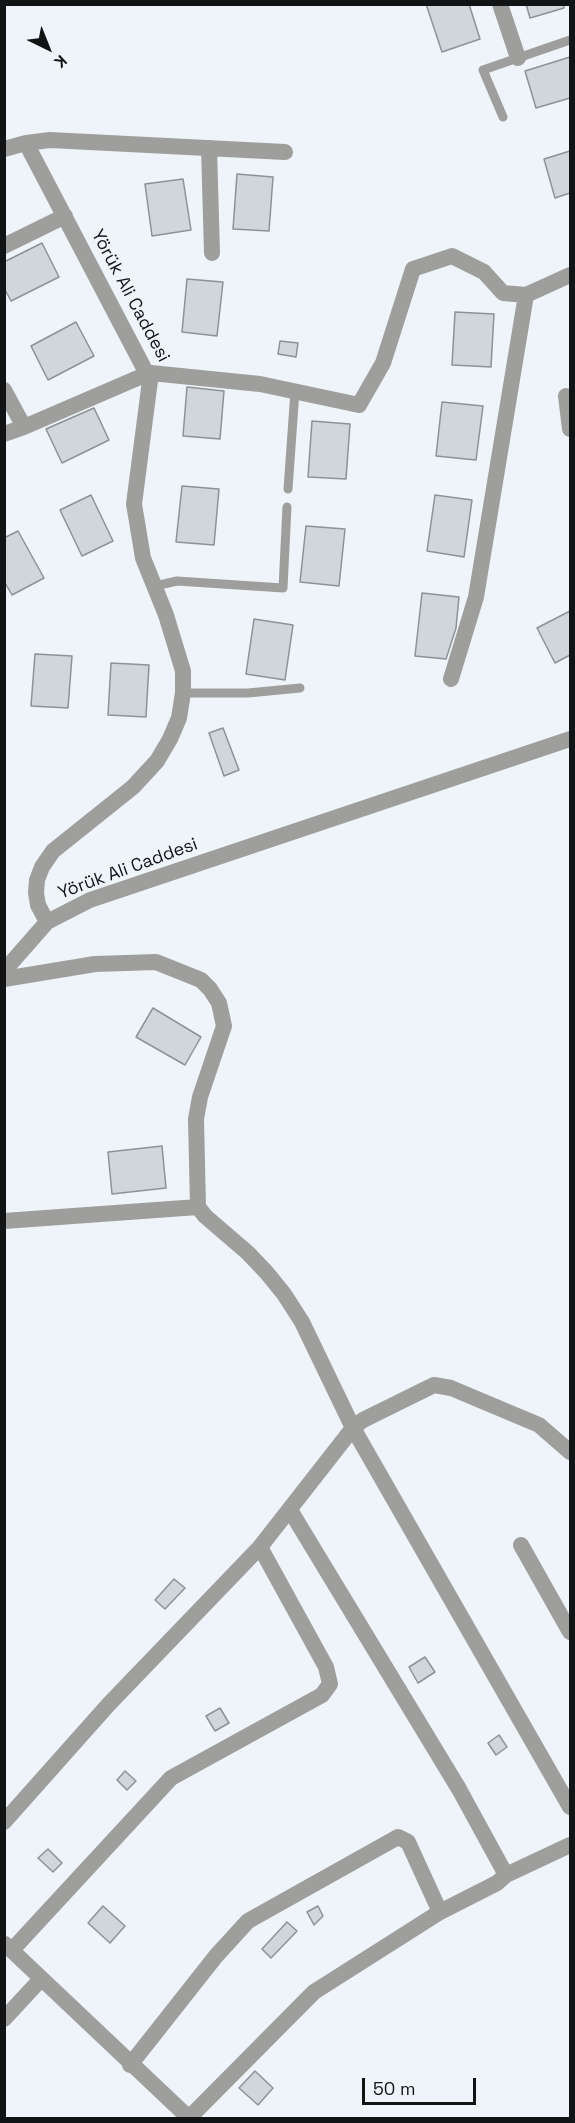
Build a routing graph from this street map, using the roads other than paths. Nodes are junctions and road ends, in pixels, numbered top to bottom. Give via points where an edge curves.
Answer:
1 (500, 4) edge
2 (570, 40) edge
3 (518, 58) junction
4 (503, 117) dead end
5 (26, 143) junction
6 (4, 148) edge
7 (209, 148) junction
8 (285, 152) dead end
9 (65, 216) junction
10 (4, 246) edge
11 (212, 253) dead end
12 (570, 275) edge
13 (526, 295) junction
14 (149, 373) junction
15 (4, 390) edge
16 (295, 391) junction
17 (566, 396) dead end
18 (24, 427) junction
19 (570, 429) edge
20 (4, 434) edge
21 (288, 489) dead end
22 (287, 507) dead end
23 (155, 586) junction
24 (451, 679) dead end
25 (300, 688) dead end
26 (183, 693) junction
27 (570, 739) edge
28 (47, 922) junction
29 (4, 971) edge
30 (4, 979) edge
31 (198, 1207) junction
32 (4, 1221) edge
33 (353, 1428) junction
34 (570, 1452) edge
35 (290, 1510) junction
36 (521, 1545) dead end
37 (260, 1546) junction
38 (570, 1632) edge
39 (570, 1807) edge
40 (4, 1822) edge
41 (570, 1845) edge
42 (506, 1875) junction
43 (440, 1911) junction
44 (8, 1947) edge
45 (41, 1978) junction
46 (4, 2019) edge
47 (130, 2065) junction
48 (189, 2118) edge

1 - 3 street
2 - 3 lane
3 - 4 lane via 483,70
5 - 6 street
5 - 7 street via 50,140
5 - 9 street, Yörük Ali Caddesi
7 - 8 street
7 - 11 street
9 - 10 street
9 - 14 street, Yörük Ali Caddesi
12 - 13 street
13 - 16 street via 503,292 484,272 452,256 413,269 383,363 359,405
13 - 24 street via 476,597
14 - 16 street
14 - 18 street
14 - 23 street, Yörük Ali Caddesi via 134,504 143,558
15 - 18 street
16 - 21 lane
17 - 19 street
18 - 20 street
22 - 23 lane via 283,588 177,581
23 - 26 street, Yörük Ali Caddesi via 183,671
25 - 26 lane
26 - 28 street, Yörük Ali Caddesi via 179,718 156,761 134,787 53,851 42,867 36,892
27 - 28 street, Yörük Ali Caddesi via 90,900
28 - 29 street
30 - 31 street via 95,964 156,962 201,980 210,989 219,1003 224,1026 196,1119
31 - 32 street
31 - 33 street via 248,1253 284,1294 302,1322
33 - 34 street via 434,1385 451,1388 539,1425
33 - 35 street
33 - 39 street
35 - 37 street
35 - 42 street via 459,1789
36 - 38 street
37 - 40 street via 109,1704
37 - 44 street via 326,1667 330,1684 322,1695 171,1778
41 - 42 street
42 - 43 street
43 - 47 street via 408,1842 398,1837 248,1921
43 - 48 street via 314,1992
44 - 45 street
45 - 46 street
45 - 47 street
47 - 48 street

